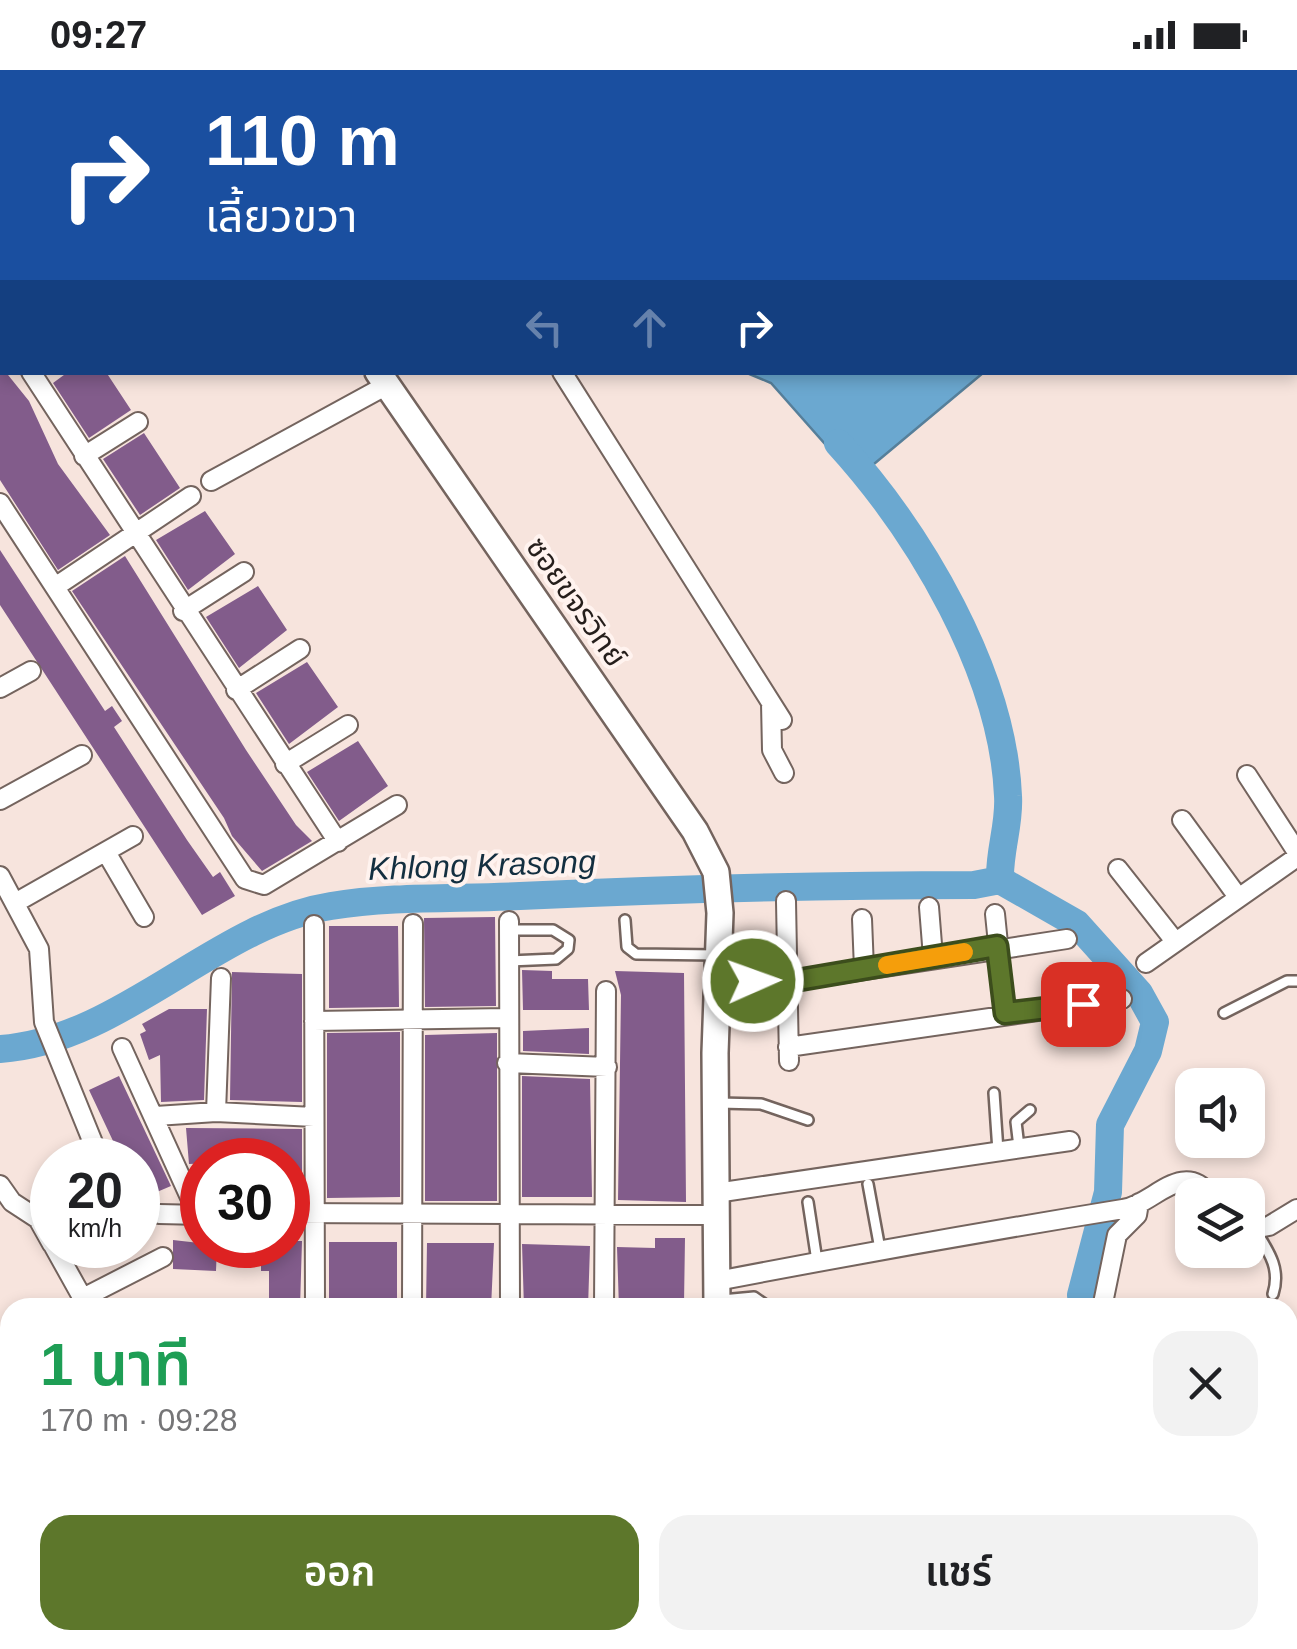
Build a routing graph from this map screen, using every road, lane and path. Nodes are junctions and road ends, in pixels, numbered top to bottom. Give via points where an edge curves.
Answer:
1 (564, 375) edge
2 (39, 376) edge
3 (382, 379) edge
4 (138, 422) dead end
5 (84, 456) junction
6 (211, 481) dead end
7 (191, 496) dead end
8 (0, 503) edge
9 (135, 536) junction
10 (244, 572) dead end
11 (55, 586) junction
12 (183, 611) junction
13 (300, 649) dead end
14 (30, 671) dead end
15 (0, 688) edge
16 (236, 690) junction
17 (770, 702) junction
18 (782, 720) dead end
19 (348, 725) dead end
20 (82, 754) dead end
21 (286, 764) junction
22 (784, 773) dead end
23 (1247, 775) dead end
24 (0, 800) edge
25 (397, 805) dead end
26 (1182, 820) dead end
27 (134, 836) dead end
28 (338, 842) junction
29 (106, 852) junction
30 (1297, 854) edge
31 (1118, 869) dead end
32 (0, 876) edge
33 (1238, 897) junction
34 (786, 901) dead end
35 (15, 904) junction
36 (929, 908) dead end
37 (994, 914) dead end
38 (144, 917) dead end
39 (862, 919) dead end
40 (624, 920) dead end
41 (413, 924) dead end
42 (314, 925) dead end
43 (509, 926) joint
44 (1066, 939) dead end
45 (1174, 940) junction
46 (997, 946) junction
47 (933, 957) junction
48 (508, 960) junction
49 (1146, 963) dead end
50 (719, 968) junction
51 (864, 969) junction
52 (221, 978) dead end
53 (787, 982) junction
54 (1297, 982) edge
55 (606, 991) dead end
56 (1122, 999) dead end
57 (1005, 1013) junction
58 (1224, 1013) dead end
59 (507, 1018) junction
60 (413, 1020) junction
61 (314, 1021) junction
62 (122, 1048) dead end
63 (507, 1064) junction
64 (607, 1067) junction
65 (994, 1093) dead end
66 (716, 1103) junction
67 (1030, 1110) dead end
68 (216, 1112) junction
69 (156, 1116) junction
70 (314, 1117) junction
71 (808, 1120) dead end
72 (90, 1138) edge
73 (1070, 1141) dead end
74 (1020, 1150) junction
75 (998, 1154) junction
76 (180, 1170) edge
77 (1175, 1182) edge
78 (868, 1184) dead end
79 (0, 1185) edge
80 (808, 1202) dead end
81 (716, 1204) junction
82 (1134, 1206) junction
83 (1297, 1209) edge
84 (310, 1211) edge
85 (314, 1211) junction
86 (30, 1212) edge
87 (411, 1212) junction
88 (507, 1213) junction
89 (608, 1214) junction
90 (1265, 1224) edge
91 (1265, 1248) edge
92 (880, 1252) junction
93 (163, 1257) dead end
94 (817, 1262) junction
95 (66, 1268) edge
96 (1274, 1294) dead end
97 (717, 1296) edge
98 (83, 1298) edge
99 (94, 1298) edge
100 (315, 1298) edge
101 (412, 1298) edge
102 (510, 1298) edge
103 (604, 1298) edge
104 (755, 1298) edge
105 (1104, 1298) edge

1 - 17 street
2 - 5 street
3 - 6 street
3 - 50 street, ซอยขจรวิทย์ via 695,831 716,872
4 - 5 street
5 - 9 street
7 - 9 street
8 - 11 street
9 - 11 street
9 - 12 street
10 - 12 street
11 - 28 street via 244,879 264,885
12 - 16 street
13 - 16 street
14 - 15 street
16 - 21 street
17 - 18 street
17 - 22 street via 772,750
19 - 21 street
20 - 24 street
21 - 28 street
23 - 30 street
25 - 28 street
26 - 33 street
27 - 29 street
29 - 35 street
29 - 38 street
30 - 33 street
31 - 45 street
32 - 35 street
33 - 45 street
34 - 53 street
35 - 72 street via 40,949 44,1022
36 - 47 street
37 - 46 street
39 - 51 street
40 - 50 lane via 627,946 636,954
41 - 60 street
42 - 61 street
43 - 48 street
43 - 48 lane via 553,930 569,940 556,959
44 - 46 street
45 - 49 street
46 - 47 street
46 - 57 street
47 - 51 street
48 - 59 street
50 - 53 street
50 - 66 street
51 - 53 street
52 - 68 street
53 - 57 street via 789,1054
54 - 58 lane
55 - 64 street
56 - 57 street
59 - 60 street
59 - 63 street
60 - 61 street
60 - 87 street
61 - 70 street
62 - 69 street
63 - 64 street
63 - 88 street
64 - 89 street
65 - 75 lane
66 - 71 lane via 761,1104
66 - 81 street
67 - 74 lane via 1016,1122
68 - 69 street
68 - 70 street
69 - 76 street
70 - 85 street
73 - 74 street
74 - 75 street
75 - 81 street
77 - 82 street
78 - 92 lane
79 - 86 street
80 - 94 lane
81 - 89 street
81 - 97 street
82 - 92 street
82 - 105 street via 1136,1215 1117,1235
83 - 90 street
84 - 85 street
85 - 87 street
85 - 100 street
87 - 88 street
87 - 101 street
88 - 89 street
88 - 102 street
89 - 103 street
91 - 96 lane via 1278,1280
92 - 94 street
93 - 99 street
94 - 97 street
95 - 98 street
97 - 104 lane

